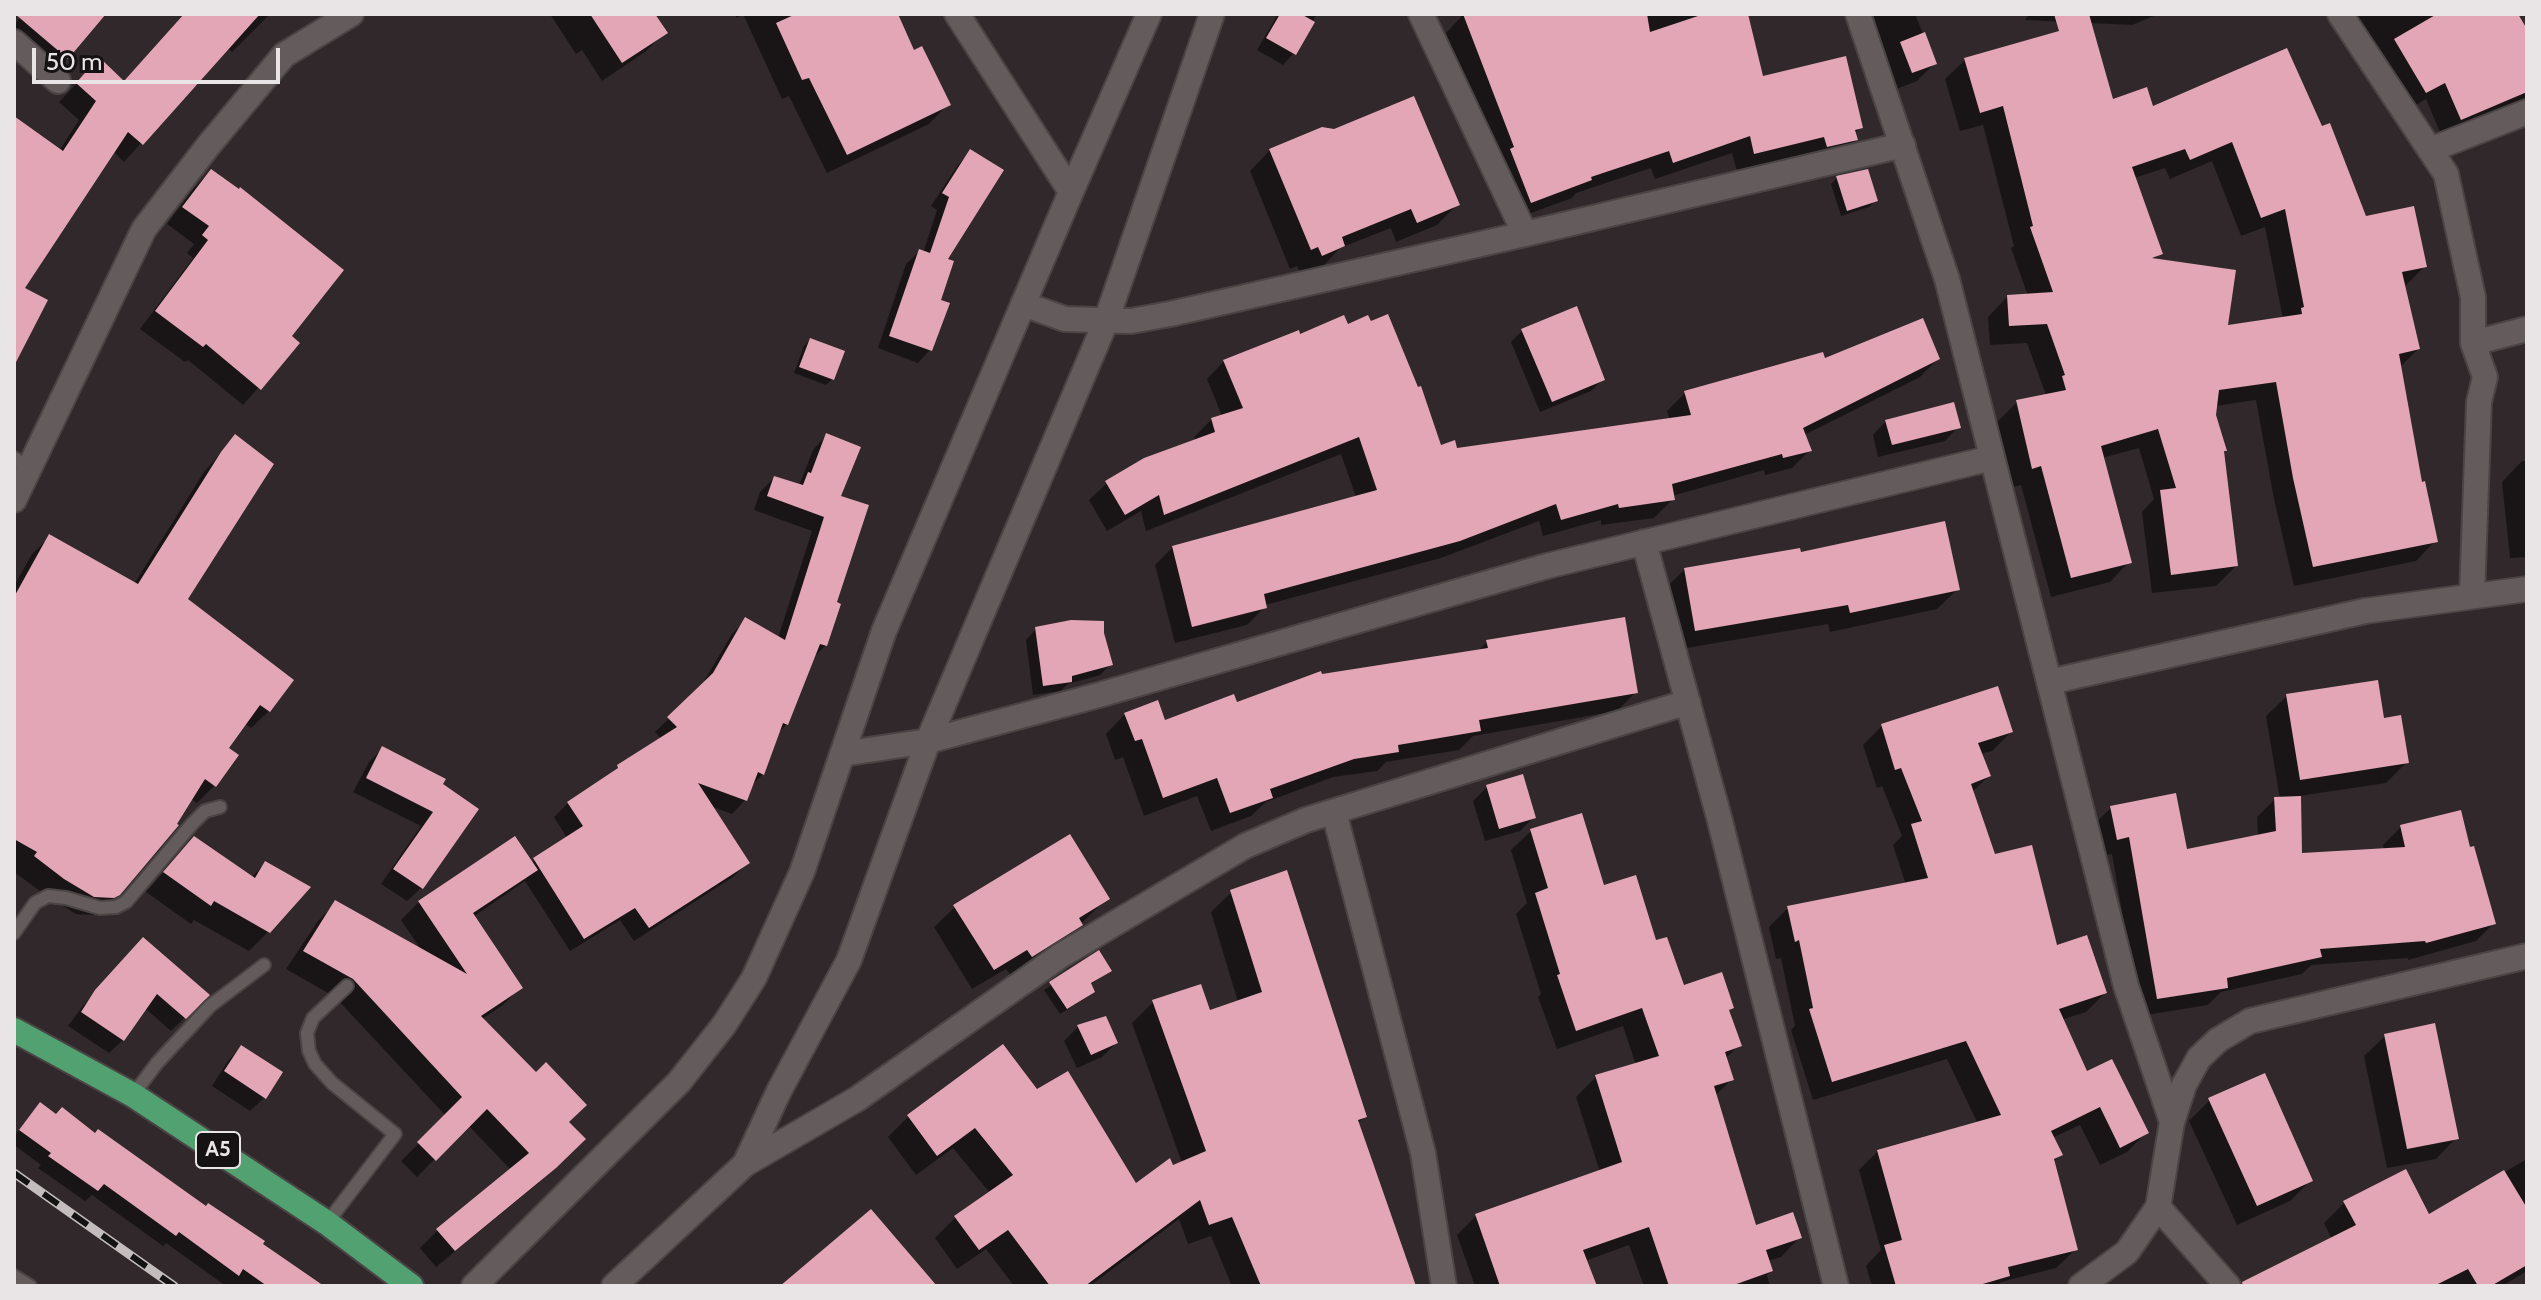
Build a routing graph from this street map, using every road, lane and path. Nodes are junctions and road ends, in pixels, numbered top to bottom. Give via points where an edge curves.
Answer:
1 (351, 14) edge
2 (957, 14) edge
3 (1149, 14) edge
4 (1212, 14) edge
5 (1421, 14) edge
6 (1858, 14) edge
7 (2340, 14) edge
8 (14, 42) edge
9 (58, 81) dead end
10 (2527, 112) edge
11 (1903, 145) junction
12 (2430, 150) junction
13 (1071, 192) junction
14 (1525, 234) junction
15 (1023, 304) junction
16 (1106, 321) junction
17 (2527, 329) edge
18 (2473, 343) junction
19 (1992, 458) junction
20 (21, 463) edge
21 (14, 500) edge
22 (1644, 542) junction
23 (2527, 589) edge
24 (2472, 596) junction
25 (2049, 682) junction
26 (1688, 702) junction
27 (928, 741) junction
28 (842, 754) junction
29 (220, 807) dead end
30 (1334, 812) junction
31 (14, 933) edge
32 (2527, 956) edge
33 (264, 965) dead end
34 (347, 986) dead end
35 (14, 1030) edge
36 (133, 1095) junction
37 (2172, 1122) junction
38 (745, 1164) junction
39 (2158, 1207) junction
40 (327, 1223) junction
41 (14, 1276) edge
42 (30, 1286) edge
43 (411, 1286) edge
44 (474, 1286) edge
45 (614, 1286) edge
46 (1444, 1286) edge
47 (1836, 1286) edge
48 (2081, 1286) edge
49 (2228, 1286) edge

1 - 20 street via 284,55 144,229 96,331
2 - 13 street
3 - 13 street
4 - 16 street
5 - 14 street
6 - 11 street
7 - 12 street
8 - 9 street
10 - 12 street
11 - 14 street
11 - 19 street via 1947,279
12 - 18 street via 2446,174 2473,297
13 - 15 street
14 - 16 street via 1170,314
15 - 16 street via 1065,319
15 - 28 street via 884,631
16 - 27 street
17 - 18 street
18 - 24 street via 2485,377 2479,402
19 - 22 street
19 - 25 street
20 - 21 street
22 - 26 street
22 - 27 street
23 - 24 street
24 - 25 street via 2365,611
25 - 37 street via 2126,986
26 - 30 street
26 - 47 street
27 - 28 street
27 - 38 street via 849,960
28 - 44 street via 802,872 754,978 724,1025 679,1082
29 - 31 lane via 205,811 192,824 126,902 100,908 48,896 35,903
30 - 38 street via 1245,846 1202,871 1060,956 857,1099
30 - 46 street via 1423,1153
32 - 37 street via 2250,1021 2199,1058
33 - 36 lane via 210,1006
34 - 40 lane via 313,1018 307,1033 309,1051 332,1083 395,1134
35 - 36 highway, A5
36 - 40 highway, A5
37 - 39 street
38 - 45 street
39 - 48 street via 2127,1252
39 - 49 street
40 - 43 highway, A5
41 - 42 lane

